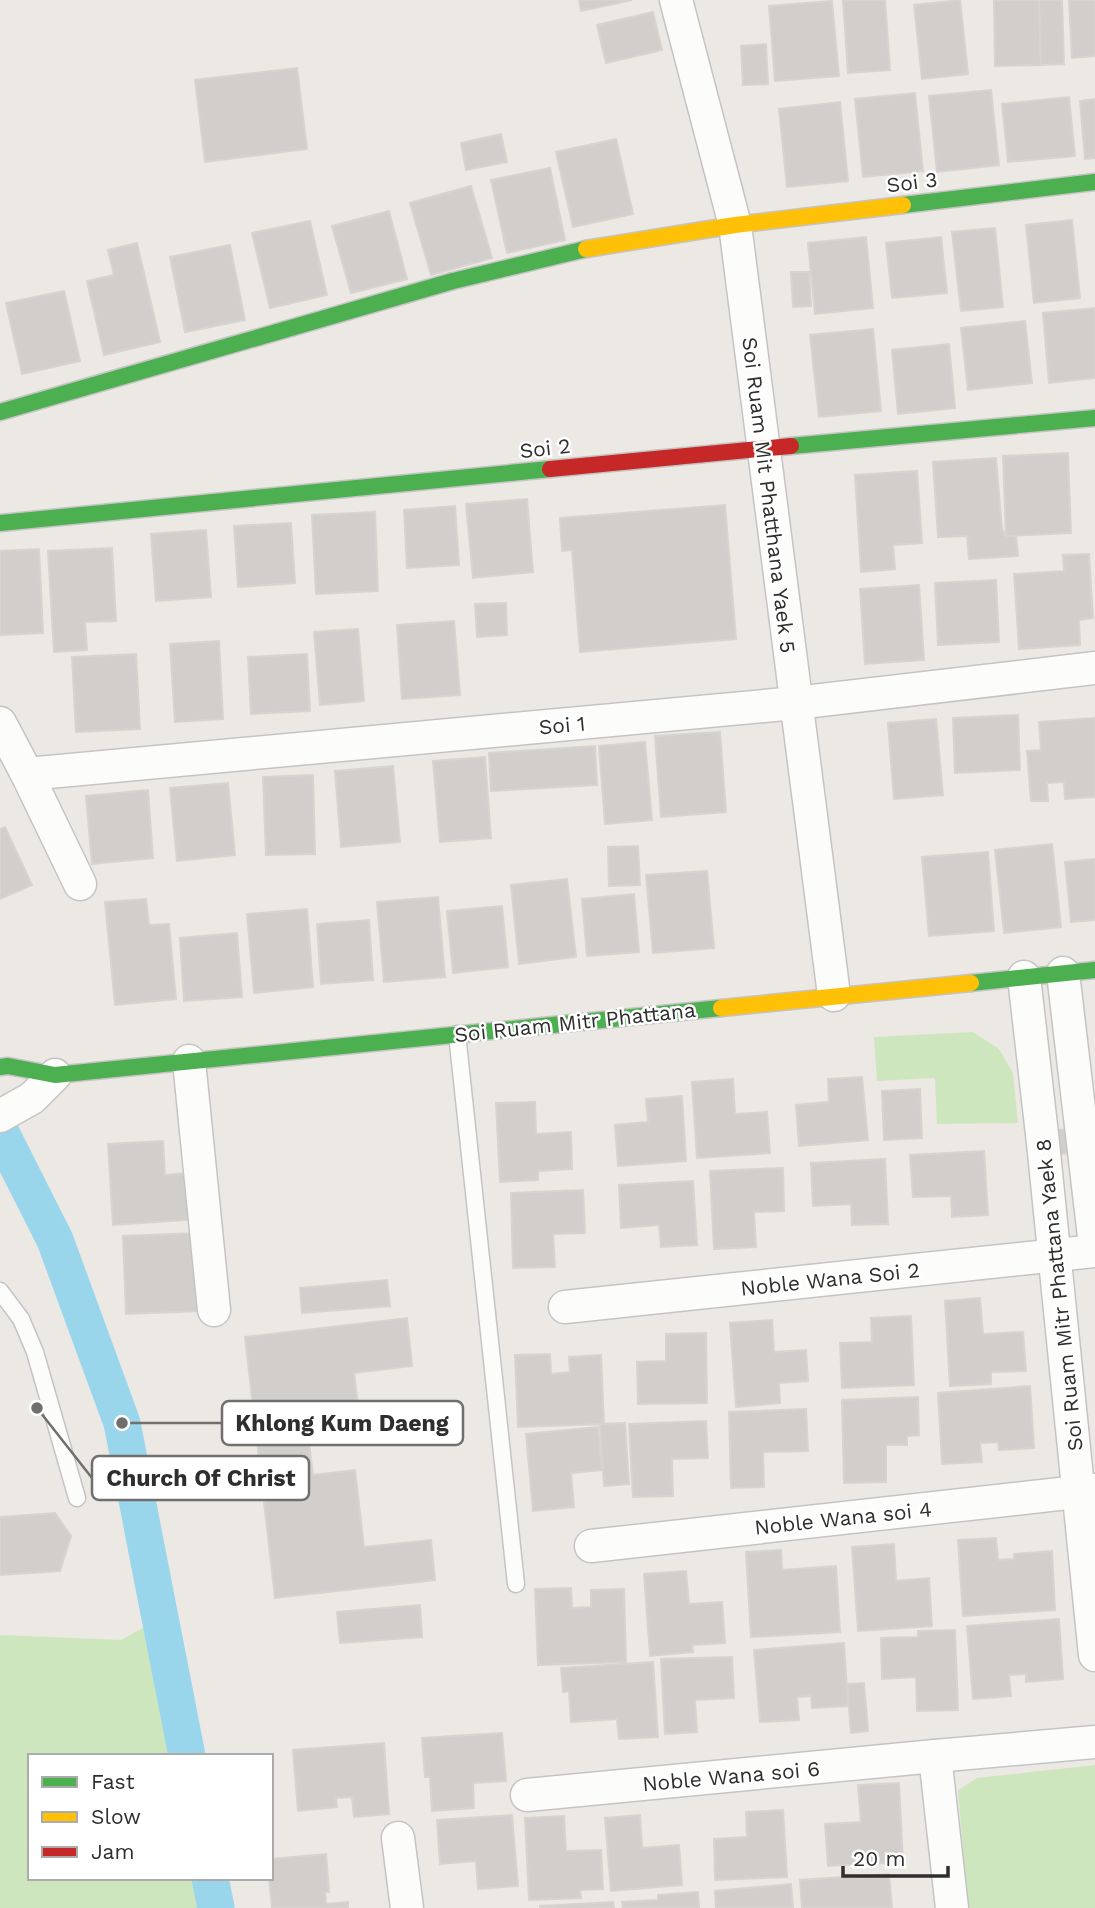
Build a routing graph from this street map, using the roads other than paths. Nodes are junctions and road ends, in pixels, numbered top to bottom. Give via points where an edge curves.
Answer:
1 (676, 0) edge
2 (1095, 181) edge
3 (735, 225) junction
4 (0, 412) edge
5 (1095, 418) edge
6 (763, 447) junction
7 (0, 523) edge
8 (1095, 668) edge
9 (796, 703) junction
10 (0, 723) edge
11 (27, 774) junction
12 (80, 884) dead end
13 (1095, 970) edge
14 (1063, 973) junction
15 (1024, 977) junction
16 (834, 995) junction
17 (457, 1034) junction
18 (189, 1061) junction
19 (0, 1067) edge
20 (55, 1075) junction
21 (5, 1114) edge
22 (1095, 1245) edge
23 (1095, 1251) edge
24 (1055, 1255) junction
25 (0, 1291) edge
26 (565, 1307) dead end
27 (214, 1310) dead end
28 (1087, 1491) edge
29 (77, 1498) dead end
30 (591, 1546) dead end
31 (516, 1584) dead end
32 (1095, 1655) edge
33 (1095, 1742) edge
34 (935, 1756) junction
35 (527, 1795) dead end
36 (398, 1838) dead end
37 (407, 1908) edge
38 (952, 1908) edge

1 - 3 street, Soi Ruam Mit Phatthana Yaek 5
2 - 3 street, Soi 3
3 - 4 street, Soi 3 via 596,247 453,281
3 - 6 street, Soi Ruam Mit Phatthana Yaek 5
5 - 6 street, Soi 2
6 - 7 street, Soi 2
6 - 9 street, Soi Ruam Mit Phatthana Yaek 5
8 - 9 street, Soi 1
9 - 11 street, Soi 1
9 - 16 street, Soi Ruam Mit Phatthana Yaek 5
10 - 11 street
11 - 12 street
13 - 14 street, Soi Ruam Mitr Phattana
14 - 15 street, Soi Ruam Mitr Phattana
14 - 22 street, Soi Ruam Mitr Phattana Yaek 8
15 - 16 street, Soi Ruam Mitr Phattana
15 - 24 street, Soi Ruam Mitr Phattana Yaek 8
16 - 17 street, Soi Ruam Mitr Phattana
17 - 18 street, Soi Ruam Mitr Phattana
17 - 31 lane
18 - 20 street, Soi Ruam Mitr Phattana
18 - 27 street
19 - 20 street, Soi Ruam Mitr Phattana
20 - 21 street via 32,1098
23 - 24 street, Noble Wana Soi 2
24 - 26 street, Noble Wana Soi 2
24 - 28 street, Soi Ruam Mitr Phattana Yaek 8
25 - 29 lane via 21,1319 35,1352
28 - 30 street, Noble Wana soi 4
28 - 32 street, Soi Ruam Mitr Phattana Yaek 8
33 - 34 street
34 - 35 street, Noble Wana soi 6
34 - 38 street
36 - 37 street

